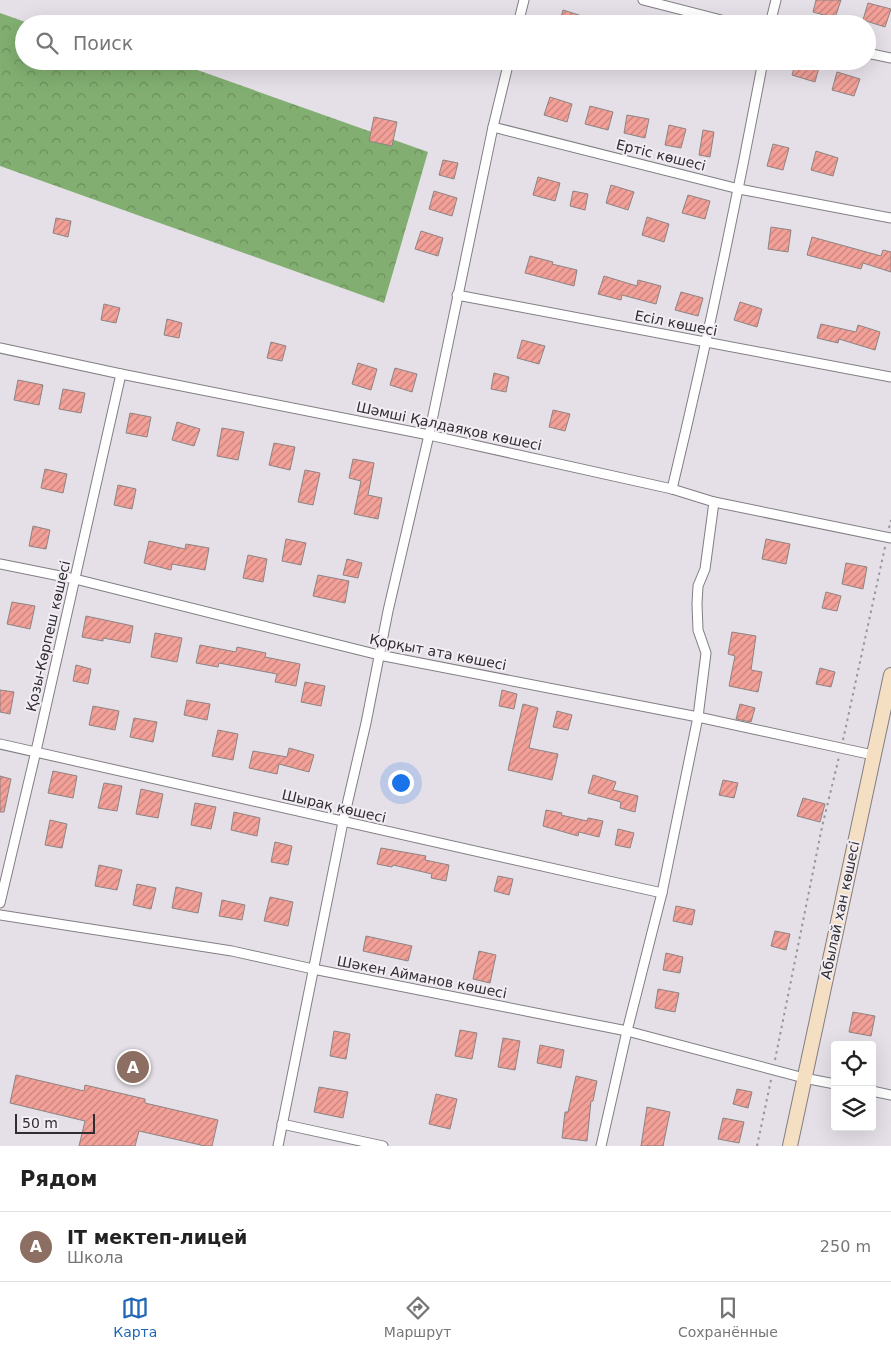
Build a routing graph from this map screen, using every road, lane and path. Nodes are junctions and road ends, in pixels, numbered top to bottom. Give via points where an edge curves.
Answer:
1 (524, 0) edge
2 (643, 0) edge
3 (776, 0) edge
4 (520, 15) edge
5 (702, 15) edge
6 (772, 15) edge
7 (876, 55) edge
8 (891, 58) edge
9 (507, 70) edge
10 (761, 70) edge
11 (492, 127) junction
12 (739, 189) junction
13 (891, 218) edge
14 (457, 295) junction
15 (707, 343) junction
16 (0, 348) edge
17 (121, 374) junction
18 (891, 377) edge
19 (429, 435) junction
20 (672, 489) junction
21 (714, 502) junction
22 (891, 520) edge
23 (889, 537) edge
24 (0, 564) edge
25 (74, 579) junction
26 (379, 655) junction
27 (891, 674) edge
28 (888, 705) edge
29 (698, 717) junction
30 (0, 744) edge
31 (841, 748) junction
32 (36, 751) junction
33 (873, 755) junction
34 (343, 822) junction
35 (662, 893) junction
36 (0, 903) edge
37 (0, 915) edge
38 (313, 969) junction
39 (627, 1031) junction
40 (773, 1070) junction
41 (804, 1078) junction
42 (831, 1083) edge
43 (876, 1093) edge
44 (891, 1095) edge
45 (282, 1124) junction
46 (278, 1146) edge
47 (383, 1146) edge
48 (601, 1146) edge
49 (757, 1146) edge
50 (790, 1146) edge

1 - 4 street
2 - 5 street
3 - 6 street
7 - 8 street
9 - 11 street
10 - 12 street
11 - 12 street, Ертіс көшесі
11 - 14 street
12 - 13 street, Ертіс көшесі
12 - 15 street
14 - 15 street, Есіл көшесі
14 - 19 street
15 - 18 street, Есіл көшесі
15 - 20 street
16 - 17 street, Шәмші Қалдаяқов көшесі
17 - 19 street, Шәмші Қалдаяқов көшесі
17 - 25 street, Қозы-Көрпеш көшесі
19 - 20 street, Шәмші Қалдаяқов көшесі
19 - 26 street
20 - 21 street, Шәмші Қалдаяқов көшесі
21 - 23 street, Шәмші Қалдаяқов көшесі
21 - 29 street via 704,569 698,586 698,630 706,653
22 - 23 path
23 - 31 path
24 - 25 street, Қорқыт ата көшесі
25 - 26 street, Қорқыт ата көшесі
25 - 32 street, Қозы-Көрпеш көшесі
26 - 29 street, Қорқыт ата көшесі
26 - 34 street
27 - 28 street, Абылай хан көшесі
28 - 33 street, Абылай хан көшесі
29 - 31 street, Қорқыт ата көшесі
29 - 35 street
30 - 32 street, Шырақ көшесі
31 - 33 street, Қорқыт ата көшесі
31 - 40 path
32 - 34 street, Шырақ көшесі
32 - 36 street, Қозы-Көрпеш көшесі
33 - 41 street, Абылай хан көшесі
34 - 35 street, Шырақ көшесі
34 - 38 street
35 - 39 street
37 - 38 street, Шәкен Айманов көшесі via 232,951
38 - 39 street, Шәкен Айманов көшесі
38 - 45 street
39 - 40 street, Шәкен Айманов көшесі
39 - 48 street
40 - 41 street, Шәкен Айманов көшесі
40 - 49 path
41 - 42 street, Шәкен Айманов көшесі
41 - 50 street, Абылай хан көшесі
43 - 44 street
45 - 46 street
45 - 47 street

